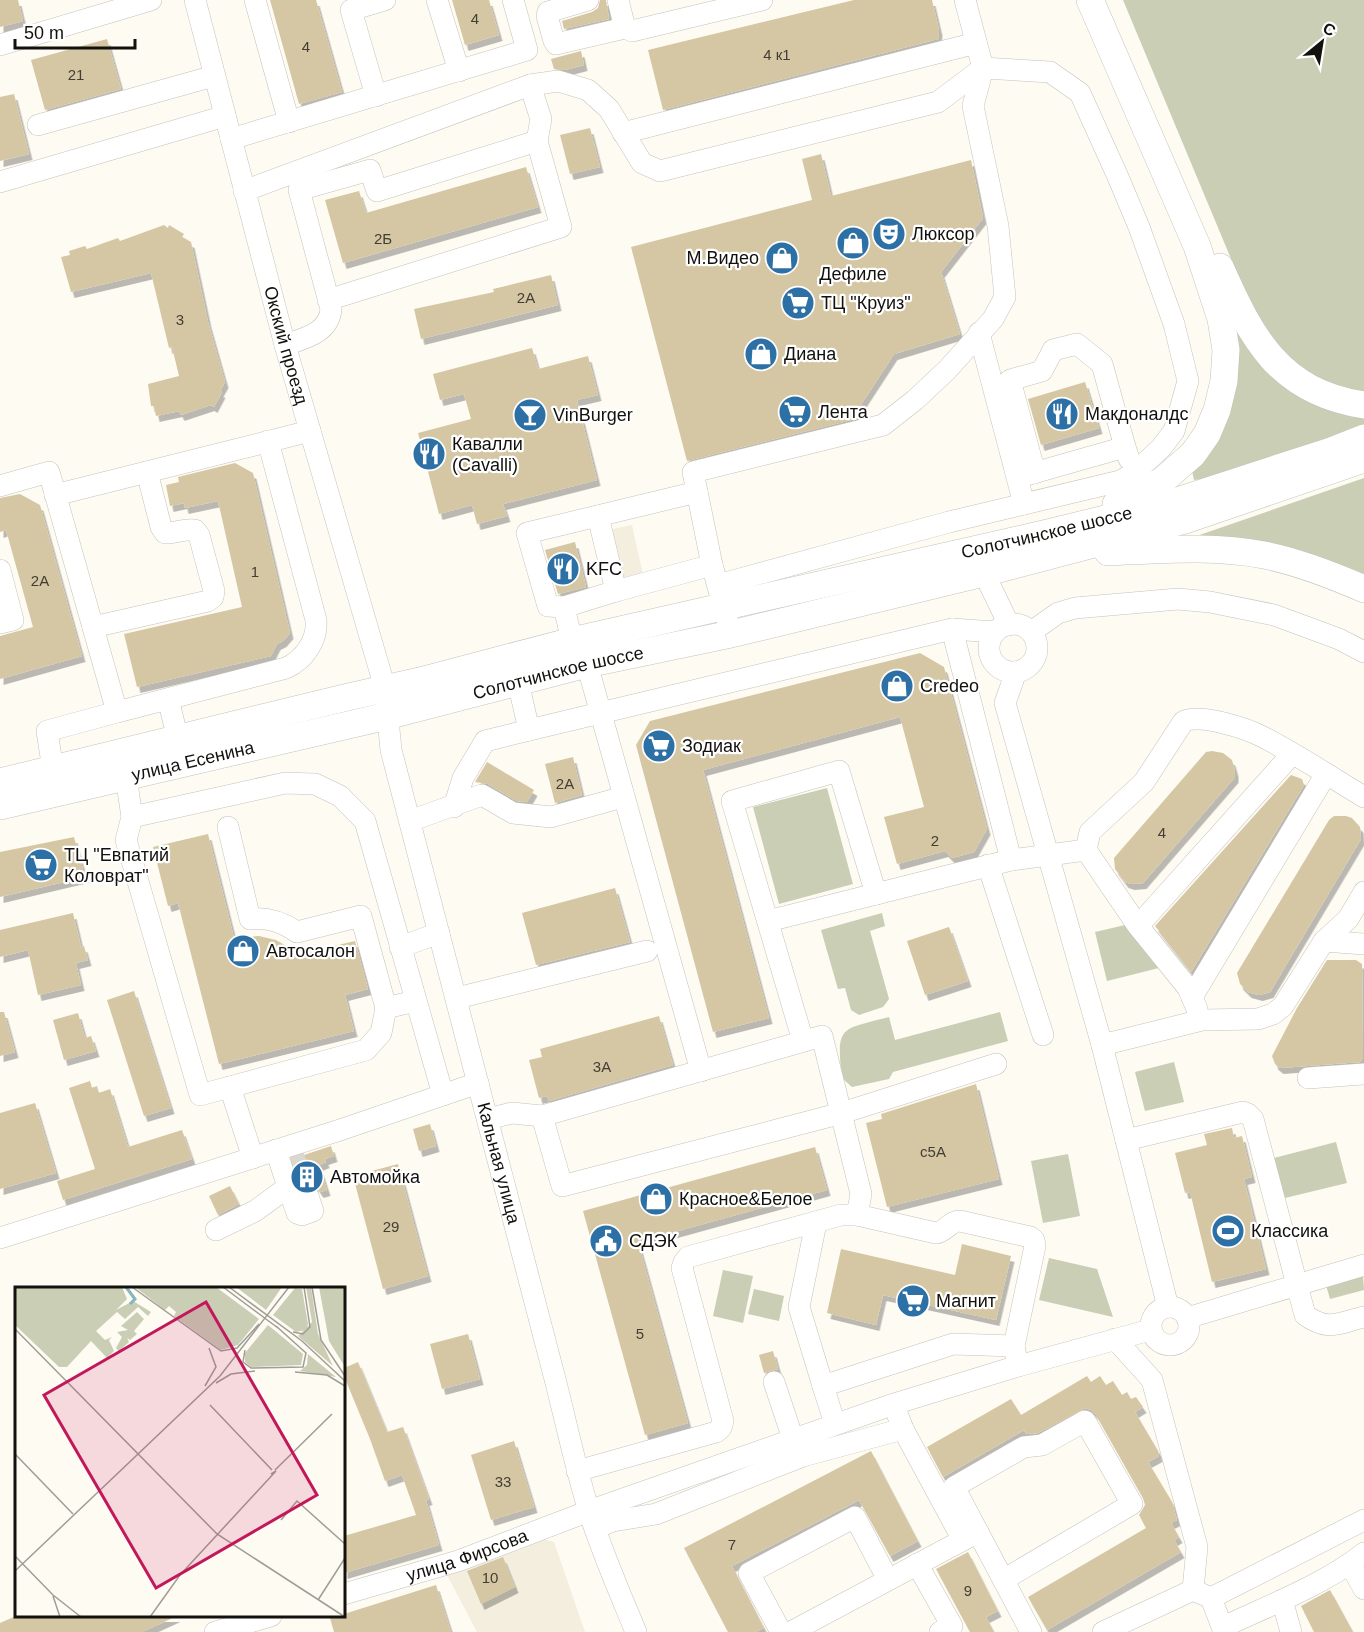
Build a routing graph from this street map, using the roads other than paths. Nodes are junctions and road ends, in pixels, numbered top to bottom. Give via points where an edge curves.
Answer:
1 (151, 0) edge
2 (195, 0) edge
3 (255, 0) edge
4 (385, 0) edge
5 (437, 0) edge
6 (513, 0) edge
7 (588, 0) edge
8 (618, 0) edge
9 (762, 0) edge
10 (965, 0) edge
11 (1092, 2) edge
12 (625, 28) junction
13 (976, 44) junction
14 (0, 45) edge
15 (983, 68) junction
16 (459, 71) junction
17 (214, 76) junction
18 (530, 85) junction
19 (376, 96) junction
20 (225, 116) junction
21 (289, 122) junction
22 (38, 125) dead end
23 (623, 133) junction
24 (231, 139) junction
25 (537, 141) junction
26 (0, 182) edge
27 (244, 191) junction
28 (328, 300) junction
29 (979, 333) junction
30 (285, 345) junction
31 (1364, 405) edge
32 (310, 431) junction
33 (1364, 438) edge
34 (268, 441) junction
35 (1125, 447) junction
36 (1364, 459) edge
37 (147, 472) junction
38 (1133, 474) junction
39 (1026, 475) junction
40 (0, 486) edge
41 (697, 492) junction
42 (55, 495) junction
43 (1024, 504) junction
44 (598, 516) junction
45 (1052, 544) junction
46 (0, 570) edge
47 (984, 573) junction
48 (718, 585) junction
49 (1364, 590) edge
50 (616, 591) junction
51 (564, 607) junction
52 (0, 623) edge
53 (93, 627) junction
54 (1002, 628) junction
55 (952, 629) junction
56 (1030, 632) junction
57 (731, 634) junction
58 (572, 641) junction
59 (1364, 652) edge
60 (587, 664) junction
61 (1016, 672) junction
62 (518, 682) junction
63 (385, 688) junction
64 (168, 699) junction
65 (117, 712) junction
66 (599, 712) junction
67 (387, 716) junction
68 (529, 730) junction
69 (178, 739) junction
70 (1292, 754) junction
71 (53, 770) junction
72 (1326, 774) junction
73 (126, 777) junction
74 (0, 782) edge
75 (1364, 796) edge
76 (623, 797) junction
77 (0, 806) edge
78 (454, 807) junction
79 (132, 817) junction
80 (410, 821) junction
81 (228, 827) dead end
82 (1086, 850) junction
83 (1048, 855) junction
84 (1011, 860) junction
85 (988, 865) junction
86 (1364, 892) edge
87 (876, 894) junction
88 (768, 921) junction
89 (1137, 926) junction
90 (439, 933) junction
91 (1324, 941) junction
92 (1364, 944) edge
93 (400, 946) junction
94 (647, 951) dead end
95 (457, 998) junction
96 (1192, 998) junction
97 (415, 1001) junction
98 (386, 1008) junction
99 (1202, 1020) junction
100 (1043, 1035) dead end
101 (803, 1041) junction
102 (1102, 1045) junction
103 (996, 1064) dead end
104 (702, 1071) junction
105 (1364, 1074) edge
106 (1308, 1078) dead end
107 (478, 1083) junction
108 (230, 1086) junction
109 (442, 1095) junction
110 (842, 1113) junction
111 (542, 1116) junction
112 (488, 1119) junction
113 (1126, 1140) junction
114 (286, 1150) junction
115 (253, 1158) junction
116 (288, 1186) junction
117 (308, 1196) tunnel mouth
118 (857, 1215) junction
119 (816, 1223) junction
120 (216, 1230) dead end
121 (0, 1238) edge
122 (1364, 1265) edge
123 (1296, 1284) junction
124 (1168, 1307) junction
125 (1364, 1317) edge
126 (1187, 1318) junction
127 (1150, 1330) junction
128 (1115, 1339) junction
129 (1016, 1356) junction
130 (774, 1382) dead end
131 (823, 1386) junction
132 (894, 1404) junction
133 (835, 1424) junction
134 (903, 1428) junction
135 (793, 1439) junction
136 (577, 1471) junction
137 (592, 1519) junction
138 (1364, 1520) edge
139 (971, 1536) junction
140 (1357, 1559) edge
141 (917, 1564) junction
142 (888, 1580) junction
143 (1003, 1580) junction
144 (1364, 1589) edge
145 (345, 1594) edge
146 (1202, 1594) junction
147 (1282, 1600) junction
148 (268, 1617) edge
149 (1224, 1630) edge
150 (215, 1632) edge
151 (636, 1632) edge
152 (781, 1632) edge
153 (791, 1632) edge
154 (940, 1632) edge
155 (1031, 1632) edge
156 (1103, 1632) edge
157 (1291, 1632) edge

1 - 14 street
2 - 17 street, Окский проезд
3 - 21 street
4 - 19 street via 351,10
5 - 16 street
6 - 16 street via 527,50
7 - 12 street via 548,12 556,44
8 - 12 street
9 - 12 street via 632,31
10 - 13 street
11 - 31 main road via 1242,317 1258,343 1281,368 1301,382 1322,394
11 - 45 main road via 1197,246 1221,319 1226,350 1224,381 1207,434 1178,469
13 - 15 street
13 - 23 street
15 - 23 street via 938,102 660,171 642,163
15 - 29 street via 973,106 998,226 1005,297 993,319
15 - 38 street via 1050,72 1080,93 1139,227 1174,324 1188,381 1174,431
16 - 19 street
17 - 20 street, Окский проезд
17 - 22 street
18 - 23 street via 558,81 588,90 609,109
18 - 25 street via 541,119
18 - 27 street
19 - 21 street
20 - 24 street, Окский проезд
20 - 26 street
21 - 24 street
24 - 27 street, Окский проезд
25 - 28 street via 561,227
25 - 28 street via 377,191 370,170 299,190
27 - 30 street, Окский проезд
28 - 30 street via 330,319 323,328
29 - 39 street
29 - 41 street via 915,400 883,424 693,472
30 - 32 street, Окский проезд
32 - 34 street
32 - 63 street, Окский проезд
33 - 45 main road, Солотчинское шоссе
34 - 37 street
34 - 64 street via 316,620 313,641 300,659 286,668
35 - 38 street
35 - 39 street
35 - 39 street via 1102,364 1077,344 1053,350 1042,371 1010,380
36 - 45 main road, Солотчинское шоссе via 1185,520
37 - 42 street
37 - 53 street via 165,533 189,528 200,535 213,597
38 - 43 street via 1120,481
39 - 43 street
40 - 42 street via 49,472
41 - 44 street
41 - 48 street
42 - 53 street
43 - 48 street
44 - 50 street
44 - 51 street via 527,533 548,606
45 - 47 main road, Солотчинское шоссе
45 - 48 main road, Солотчинское шоссе
45 - 49 main road via 1229,550 1263,555 1287,560
46 - 52 street via 13,620
47 - 54 street
47 - 57 main road, Солотчинское шоссе
48 - 50 street
48 - 57 street
48 - 58 main road, Солотчинское шоссе
50 - 51 street
51 - 58 street
53 - 65 street
54 - 55 street
54 - 56 street via 1017,625
54 - 61 street via 989,647 990,656 1000,668
55 - 66 street
55 - 84 street
56 - 59 street via 1058,613 1076,608 1178,599 1274,615
56 - 61 street via 1037,645 1034,660
57 - 60 main road, Солотчинское шоссе
58 - 63 main road, Солотчинское шоссе
60 - 62 main road, Солотчинское шоссе
60 - 66 street
61 - 83 street via 1005,703
62 - 67 main road, Солотчинское шоссе
62 - 68 street
63 - 67 street, Кальная улица
63 - 69 main road, улица Есенина
64 - 65 street
64 - 69 street
65 - 71 street via 47,730
66 - 68 street
66 - 76 street
67 - 73 main road, улица Есенина
67 - 80 street, Кальная улица via 391,750
68 - 78 street via 485,741 463,778
69 - 71 main road, улица Есенина
70 - 72 street
70 - 82 street via 1262,736 1208,719 1186,719 1144,782 1090,832
70 - 89 street
71 - 74 main road, улица Есенина
72 - 75 street
72 - 96 street
73 - 77 main road, улица Есенина
73 - 79 street
76 - 78 street via 551,818 513,813 482,795
76 - 104 street
78 - 80 street
79 - 93 street via 285,783 315,784 340,796 365,821
79 - 108 street via 126,840 200,1095
80 - 90 street, Кальная улица
81 - 98 street via 250,919 275,920 297,932 361,916
82 - 83 street
82 - 89 street
83 - 84 street
83 - 102 street
84 - 85 street
85 - 87 street
85 - 100 street
86 - 91 street via 1348,918
87 - 88 street
87 - 88 street via 839,771 732,801
88 - 101 street
89 - 96 street
90 - 93 street
90 - 95 street, Кальная улица
91 - 92 street
91 - 99 street via 1283,1006 1273,1014 1258,1019
93 - 97 street
94 - 95 street
95 - 107 street, Кальная улица
96 - 99 street
97 - 98 street
97 - 109 street
98 - 108 street via 381,1033 366,1050
99 - 102 street
101 - 104 street
101 - 110 street via 822,1036
102 - 113 street
103 - 110 street
104 - 111 street
105 - 106 street
107 - 109 street
107 - 112 street, Кальная улица
108 - 115 street
109 - 114 street
110 - 111 street via 562,1186
110 - 118 street via 861,1194
111 - 112 street via 512,1113
112 - 136 street, Кальная улица
113 - 123 street via 1248,1114 1253,1119
113 - 124 street
114 - 115 street
114 - 116 street
115 - 121 street
116 - 117 street via 297,1213 314,1211
116 - 120 street via 255,1211
118 - 119 street
118 - 129 street via 936,1233 960,1221 1034,1240
119 - 131 street via 799,1307
119 - 136 street via 688,1257 684,1262 682,1268 723,1421 721,1428
122 - 123 street
123 - 125 street via 1305,1315 1316,1323 1328,1326
123 - 126 street
124 - 126 street via 1176,1307
124 - 127 street via 1154,1314
126 - 127 street via 1187,1334 1175,1344 1160,1343
127 - 128 street
128 - 129 street
128 - 146 street via 1152,1380 1197,1547
129 - 131 street via 953,1344
129 - 132 street
130 - 135 street
131 - 133 street
132 - 133 street
132 - 134 street
133 - 135 street
134 - 137 street via 803,1456 656,1514 613,1521
134 - 139 street
135 - 137 street
136 - 137 street, Кальная улица
137 - 145 street, улица Фирсова
137 - 151 street, Кальная улица
138 - 146 street
139 - 141 street
139 - 143 street
139 - 143 street via 954,1487 1024,1447 1042,1445 1085,1421 1132,1504
140 - 144 street
140 - 147 street
141 - 142 street
141 - 154 street via 951,1626
142 - 152 street via 855,1517 749,1573
142 - 153 street
143 - 155 street
146 - 149 street
146 - 156 street
147 - 149 street
147 - 157 street
148 - 150 street

